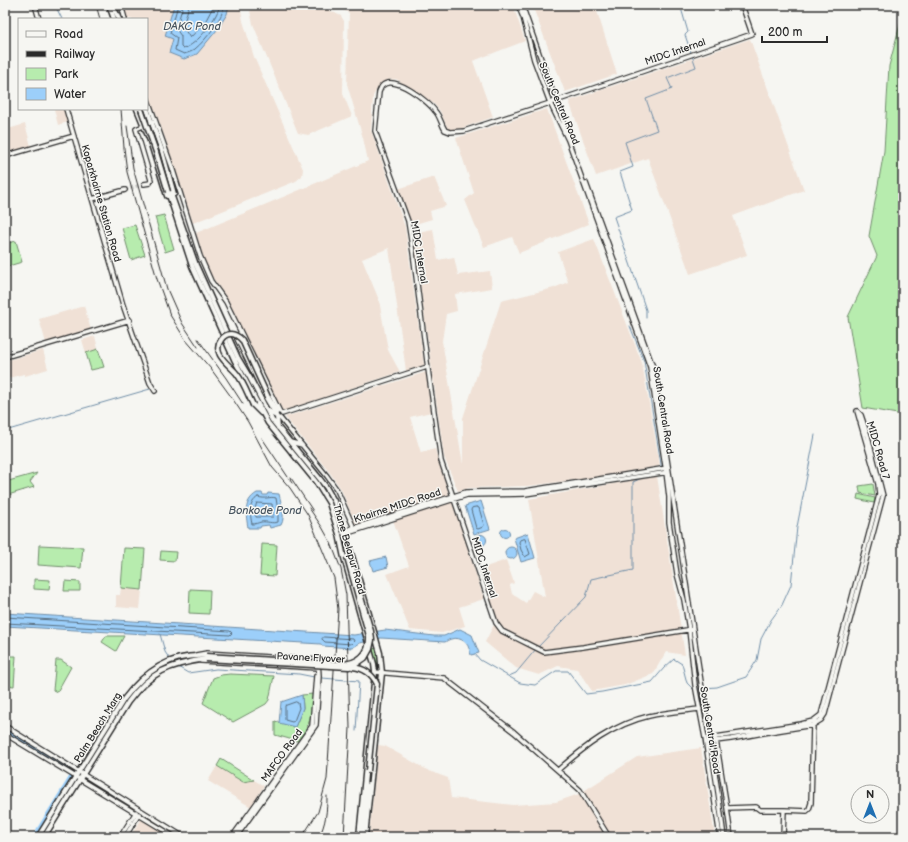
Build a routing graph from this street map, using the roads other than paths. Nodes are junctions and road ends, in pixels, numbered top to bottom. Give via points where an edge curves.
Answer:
1 (35, 5) edge
2 (121, 5) edge
3 (518, 5) edge
4 (522, 5) edge
5 (742, 5) edge
6 (111, 6) edge
7 (39, 18) edge
8 (113, 18) edge
9 (117, 18) edge
10 (125, 18) edge
11 (148, 101) edge
12 (555, 101) junction
13 (550, 103) junction
14 (66, 110) edge
15 (138, 110) edge
16 (142, 110) edge
17 (148, 110) edge
18 (153, 120) junction
19 (143, 123) junction
20 (74, 136) junction
21 (5, 156) edge
22 (144, 184) dead end
23 (125, 190) tunnel mouth
24 (92, 199) junction
25 (174, 206) junction
26 (129, 320) junction
27 (240, 332) junction
28 (5, 357) edge
29 (428, 367) junction
30 (155, 391) dead end
31 (266, 410) junction
32 (278, 415) junction
33 (265, 418) junction
34 (278, 428) junction
35 (290, 442) junction
36 (303, 445) junction
37 (667, 470) junction
38 (454, 497) junction
39 (354, 529) junction
40 (341, 534) junction
41 (348, 557) junction
42 (691, 630) junction
43 (206, 657) junction
44 (195, 658) junction
45 (349, 667) junction
46 (318, 668) junction
47 (375, 672) junction
48 (318, 673) junction
49 (382, 673) junction
50 (705, 708) junction
51 (700, 709) junction
52 (813, 723) junction
53 (5, 726) edge
54 (5, 734) edge
55 (716, 739) junction
56 (708, 740) junction
57 (558, 770) junction
58 (369, 771) junction
59 (81, 773) junction
60 (78, 778) junction
61 (365, 792) junction
62 (727, 808) junction
63 (140, 810) junction
64 (784, 810) junction
65 (137, 814) junction
66 (38, 837) edge
67 (44, 837) edge
68 (120, 837) edge
69 (125, 837) edge
70 (175, 837) edge
71 (184, 837) edge
72 (232, 837) edge
73 (236, 837) edge
74 (359, 837) edge
75 (362, 837) edge
76 (365, 837) edge
77 (609, 837) edge
78 (720, 837) edge
79 (724, 837) edge
80 (731, 837) edge
81 (783, 837) edge

1 - 7 street
2 - 10 street
3 - 13 street, South Central Road
4 - 12 street, South Central Road
5 - 12 street, MIDC Internal via 752,34
6 - 8 main road
6 - 9 main road
11 - 18 street
12 - 13 street, MIDC Internal
12 - 37 street, South Central Road via 653,366
13 - 29 street, MIDC Internal via 464,131 450,132 441,124 437,112 412,91 388,83 382,86 379,92 375,131 408,221
13 - 37 street, South Central Road via 568,140 650,367
14 - 20 street, Koparkhairne Station Road
15 - 19 main road
16 - 25 main road, bridge
17 - 18 main road
18 - 19 main road
18 - 25 main road
18 - 27 street via 200,256
19 - 22 street via 136,129 151,180
19 - 25 main road via 165,193
20 - 21 street
20 - 24 street, Koparkhairne Station Road
23 - 24 street
24 - 26 street, Koparkhairne Station Road
25 - 31 main road, Thane Belapur Road via 209,295
25 - 33 main road, Thane Belapur Road via 194,272 234,359
26 - 28 street
26 - 30 street, Koparkhairne Station Road
27 - 32 street
27 - 32 street via 237,339 266,398
29 - 32 street
29 - 38 street, MIDC Internal via 441,461
31 - 32 main road
31 - 34 main road, Thane Belapur Road
32 - 33 main road, bridge via 240,337 233,334 225,336 219,343 220,354 237,374 253,405
32 - 34 main road
32 - 36 street
33 - 40 main road, Thane Belapur Road via 322,490
34 - 35 main road, Thane Belapur Road
35 - 36 street
35 - 40 main road, Thane Belapur Road via 326,487 334,502
36 - 39 street via 337,490
37 - 38 street, Khairne MIDC Road via 525,491 466,492
37 - 42 street, South Central Road
37 - 42 street, South Central Road via 670,529 677,574
38 - 39 street, Khairne MIDC Road
38 - 42 street, MIDC Internal via 496,623 502,631 544,652
39 - 40 street, Khairne MIDC Road
40 - 41 main road, Pavane Flyover
40 - 47 main road, Thane Belapur Road, bridge via 344,558
40 - 49 main road, Thane Belapur Road via 352,556 373,628
41 - 43 main road, Pavane Flyover, bridge via 369,636 367,648 359,659 349,664
41 - 45 main road, Pavane Flyover, bridge via 372,640 365,658
42 - 50 street, South Central Road
42 - 51 street, South Central Road
43 - 44 main road, Pavane Flyover
43 - 45 main road, Pavane Flyover, bridge
44 - 46 street
44 - 46 street, MAFCO Road via 207,653 318,660
44 - 59 main road, Palm Beach Marg via 166,668 144,682
45 - 58 main road, bridge via 368,672 376,684
46 - 48 street, MAFCO Road
47 - 49 street
47 - 61 main road, Thane Belapur Road via 364,771
48 - 72 street, MAFCO Road via 312,726
48 - 73 street, MAFCO Road via 314,728
49 - 57 street via 444,678
49 - 58 main road, Thane Belapur Road
50 - 51 street
50 - 56 street, South Central Road
51 - 56 street, South Central Road
51 - 57 street via 650,715 626,722 579,751
52 - 52 street, MIDC Road 7 via 821,715 879,494 857,411 861,415 868,436 883,492 882,500 825,714 821,720
52 - 55 street
52 - 64 street via 810,809 807,812
53 - 59 street
54 - 60 street
55 - 56 street
55 - 62 street
56 - 78 street, South Central Road
56 - 79 street, South Central Road
57 - 77 street via 580,790
58 - 61 main road
58 - 76 main road
59 - 60 main road, Palm Beach Marg
59 - 63 street
60 - 65 street
60 - 66 main road, Palm Beach Marg
60 - 67 main road, Palm Beach Marg
61 - 74 main road, Thane Belapur Road
61 - 75 main road
62 - 64 street via 756,807 760,810
62 - 80 street
63 - 65 street
63 - 71 street
64 - 81 street
65 - 68 street
65 - 69 street
65 - 70 street

